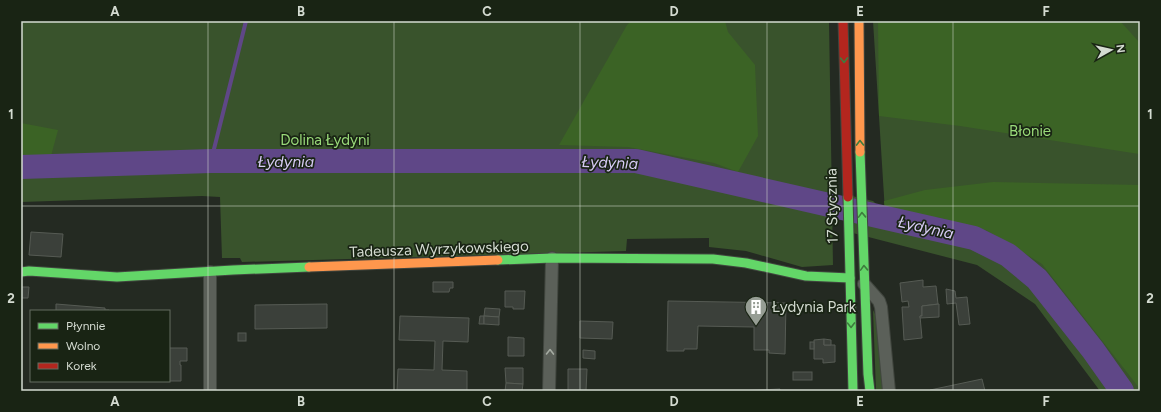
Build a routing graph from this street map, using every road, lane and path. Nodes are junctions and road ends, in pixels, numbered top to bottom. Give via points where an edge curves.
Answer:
1 (844, 21) edge
2 (860, 21) edge
3 (552, 258) junction
4 (25, 272) edge
5 (210, 272) junction
6 (850, 278) junction
7 (864, 284) junction
8 (210, 391) edge
9 (549, 391) edge
10 (853, 391) edge
11 (870, 391) edge
12 (889, 391) edge

1 -> 6 street, 17 Stycznia
7 -> 2 street, 17 Stycznia via 859,114
3 - 5 street, Tadeusza Wyrzykowskiego
3 - 6 street, Tadeusza Wyrzykowskiego via 713,259 806,276
9 -> 3 street
4 - 5 street, Tadeusza Wyrzykowskiego via 117,276
5 - 8 street
6 -> 10 street, 17 Stycznia
7 - 11 street, 17 Stycznia
7 - 12 street via 882,307

